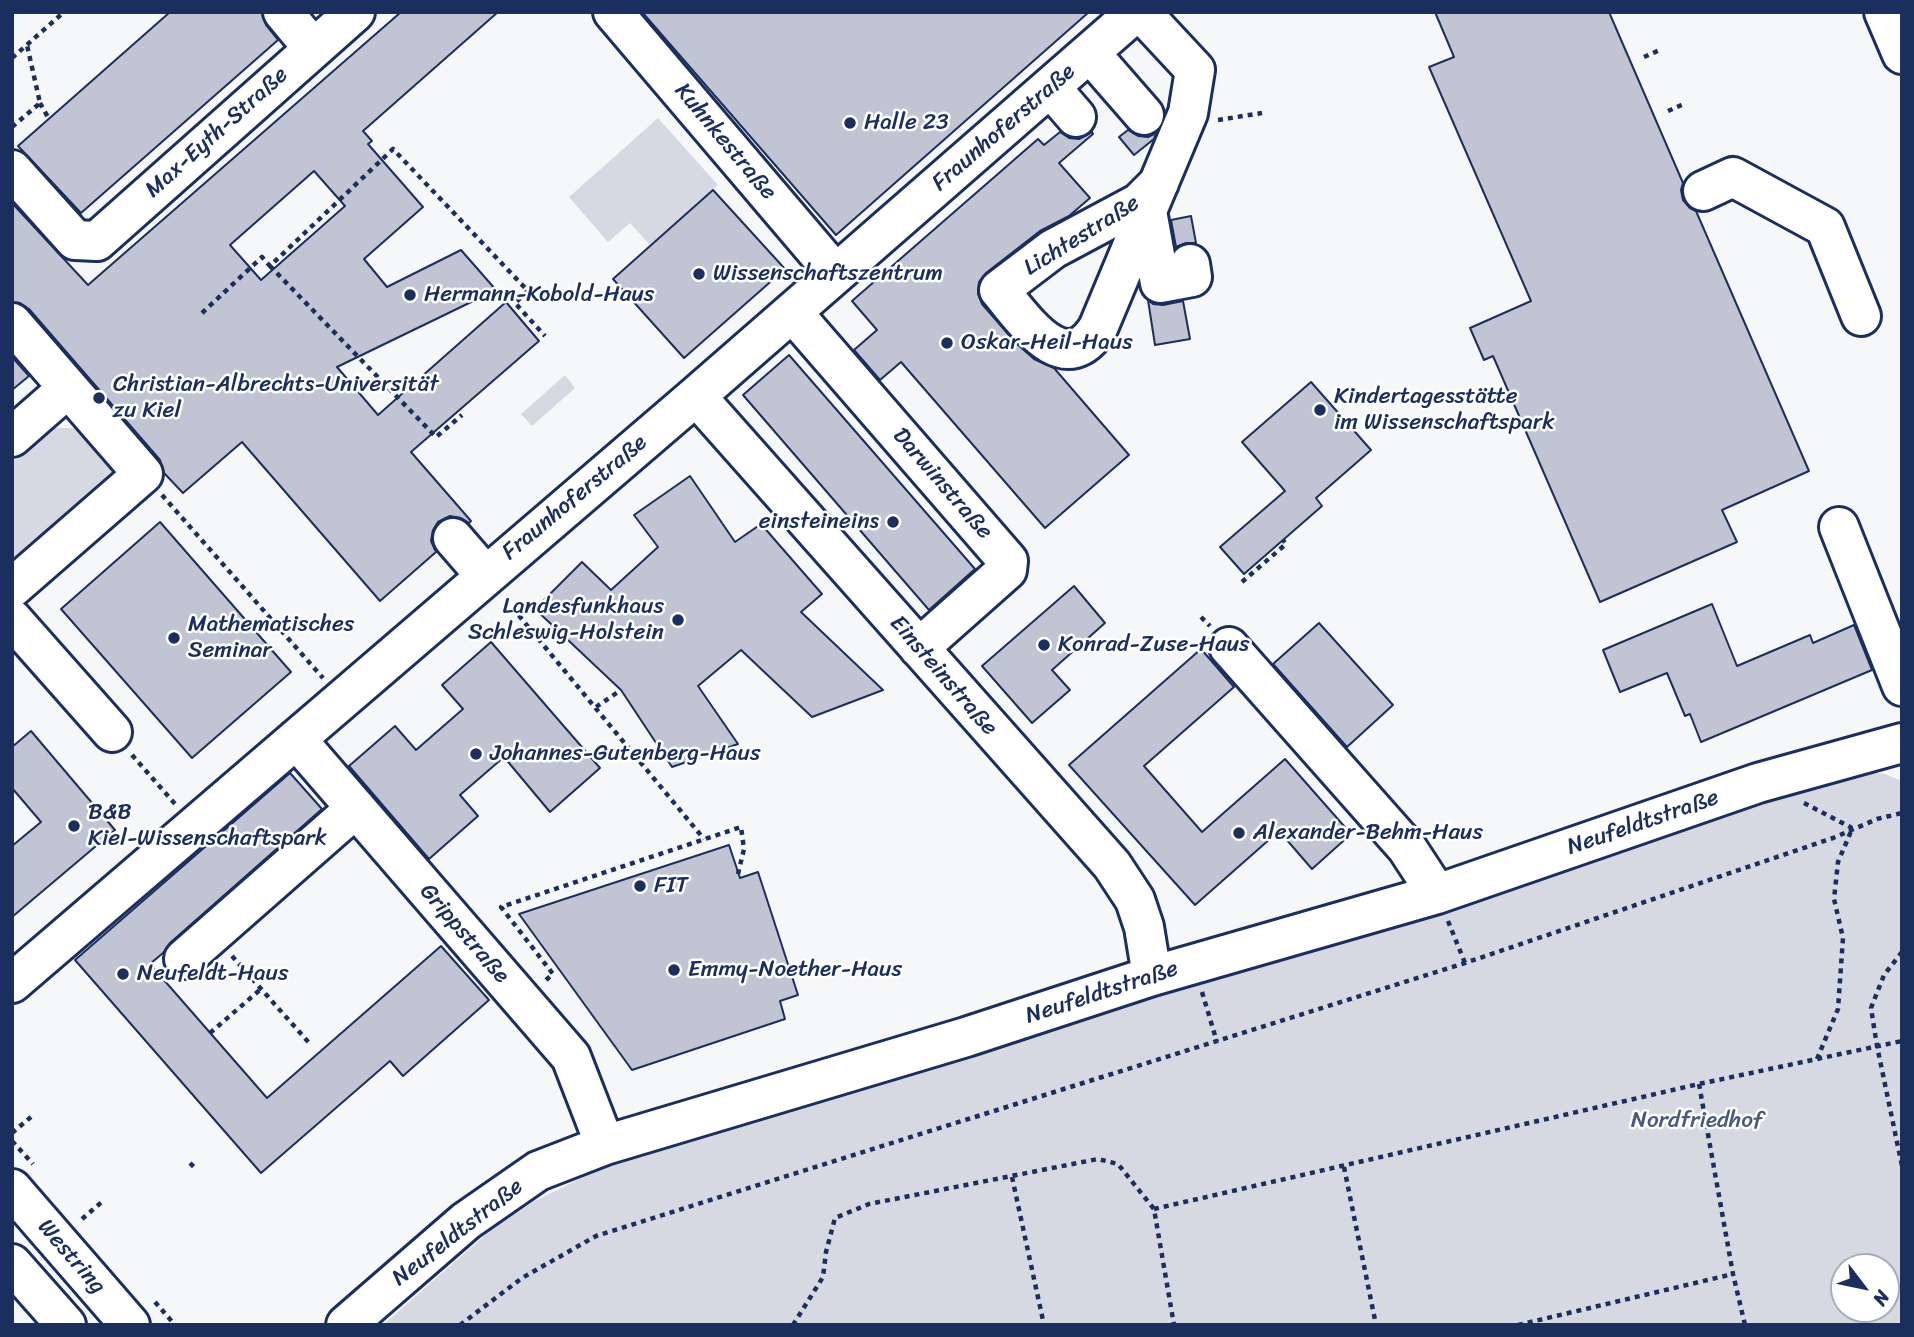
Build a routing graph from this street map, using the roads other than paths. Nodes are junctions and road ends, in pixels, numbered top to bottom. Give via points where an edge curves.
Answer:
1 (283, 12) edge
2 (355, 12) edge
3 (613, 12) edge
4 (1139, 12) edge
5 (1884, 12) edge
6 (313, 48) junction
7 (1090, 53) junction
8 (1902, 54) edge
9 (1051, 88) junction
10 (1144, 115) dead end
11 (1076, 117) dead end
12 (12, 170) edge
13 (1703, 191) dead end
14 (835, 273) junction
15 (1171, 281) dead end
16 (792, 312) junction
17 (1861, 316) dead end
18 (12, 323) edge
19 (68, 388) junction
20 (696, 396) junction
21 (12, 437) edge
22 (1839, 527) dead end
23 (453, 538) dead end
24 (485, 575) junction
25 (12, 588) edge
26 (12, 619) edge
27 (1229, 647) dead end
28 (919, 648) junction
29 (1902, 686) edge
30 (112, 732) road end
31 (296, 739) junction
32 (1902, 743) edge
33 (356, 808) junction
34 (1437, 894) junction
35 (184, 959) dead end
36 (15, 976) edge
37 (1152, 976) junction
38 (606, 1144) junction
39 (12, 1189) edge
40 (12, 1264) edge
41 (66, 1325) edge
42 (130, 1325) edge
43 (346, 1325) edge

1 - 6 street
2 - 6 street, Max-Eyth-Straße
3 - 14 street, Kuhnkestraße
4 - 7 street, Fraunhoferstraße
4 - 15 street, Lichtestraße via 1195,70 1188,113 1153,197
5 - 8 street
6 - 12 street, Max-Eyth-Straße via 97,241 75,240
7 - 9 street, Fraunhoferstraße
7 - 10 street
9 - 11 street
9 - 14 street, Fraunhoferstraße
13 - 17 street via 1733,177 1825,227
14 - 16 street, Fraunhoferstraße
16 - 20 street, Fraunhoferstraße
16 - 28 street, Darwinstraße via 1008,561 1007,570
18 - 19 street
19 - 21 street
19 - 25 street via 143,474
20 - 24 street, Fraunhoferstraße
20 - 28 street, Einsteinstraße
22 - 29 street
23 - 24 street
24 - 31 street, Fraunhoferstraße
26 - 30 street
27 - 34 street via 1407,848
28 - 37 street, Einsteinstraße via 1112,865 1135,900
31 - 33 street, Grippstraße
31 - 36 street, Fraunhoferstraße
32 - 34 street, Neufeldtstraße via 1762,782
33 - 35 street
33 - 38 street, Grippstraße via 571,1057
34 - 37 street, Neufeldtstraße
37 - 38 street, Neufeldtstraße via 966,1037
38 - 43 street, Neufeldtstraße via 527,1178 466,1221
39 - 42 street, Westring
40 - 41 street

